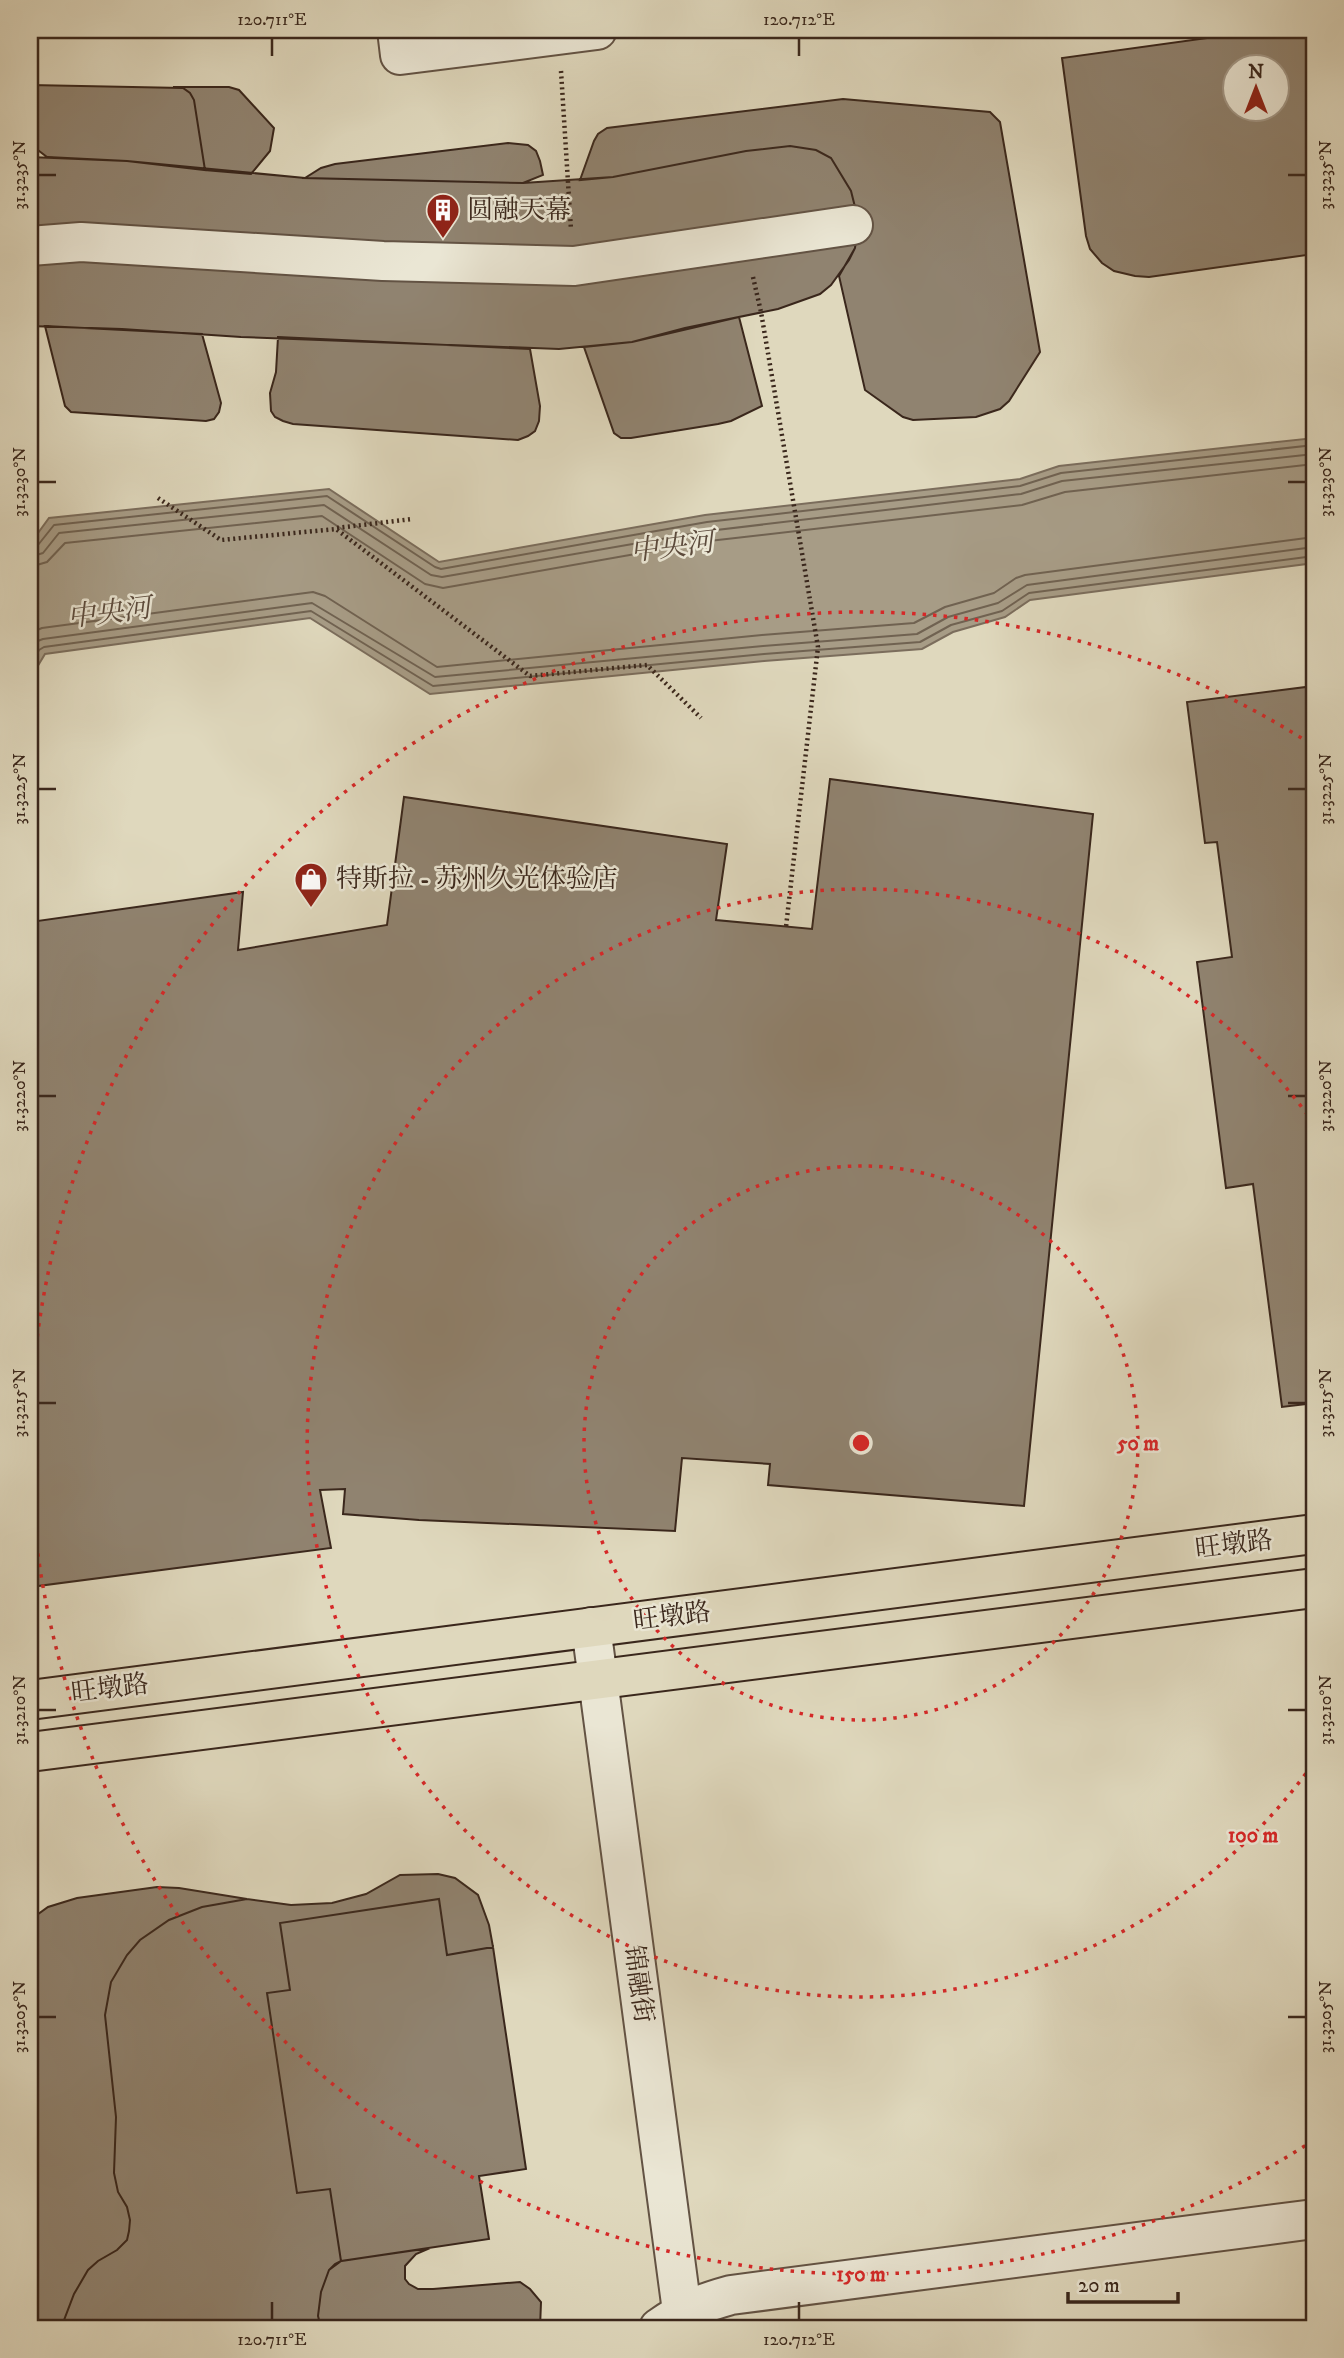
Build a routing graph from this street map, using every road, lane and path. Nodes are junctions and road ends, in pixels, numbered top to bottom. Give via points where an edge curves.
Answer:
1 (397, 30) edge
2 (597, 30) edge
3 (559, 35) junction
4 (853, 225) dead end
5 (30, 246) edge
6 (574, 266) junction
7 (761, 312) dead end
8 (158, 498) dead end
9 (412, 519) dead end
10 (336, 528) junction
11 (701, 718) dead end
12 (786, 927) dead end
13 (1314, 1534) edge
14 (1314, 1588) edge
15 (590, 1627) junction
16 (597, 1679) junction
17 (30, 1700) edge
18 (30, 1752) edge
19 (1314, 2219) edge
20 (671, 2320) edge

1 - 3 street via 400,55
2 - 3 street
3 - 6 path
4 - 6 street
5 - 6 street via 81,242 383,261
7 - 12 path via 818,647
8 - 10 path via 221,540
9 - 10 path
10 - 11 path via 530,676 648,665
13 - 15 main road, 旺墩路
14 - 16 main road, 旺墩路
15 - 16 street, 锦融街
15 - 17 main road, 旺墩路
16 - 18 main road, 旺墩路
16 - 20 street, 锦融街
19 - 20 street via 731,2295 702,2303

